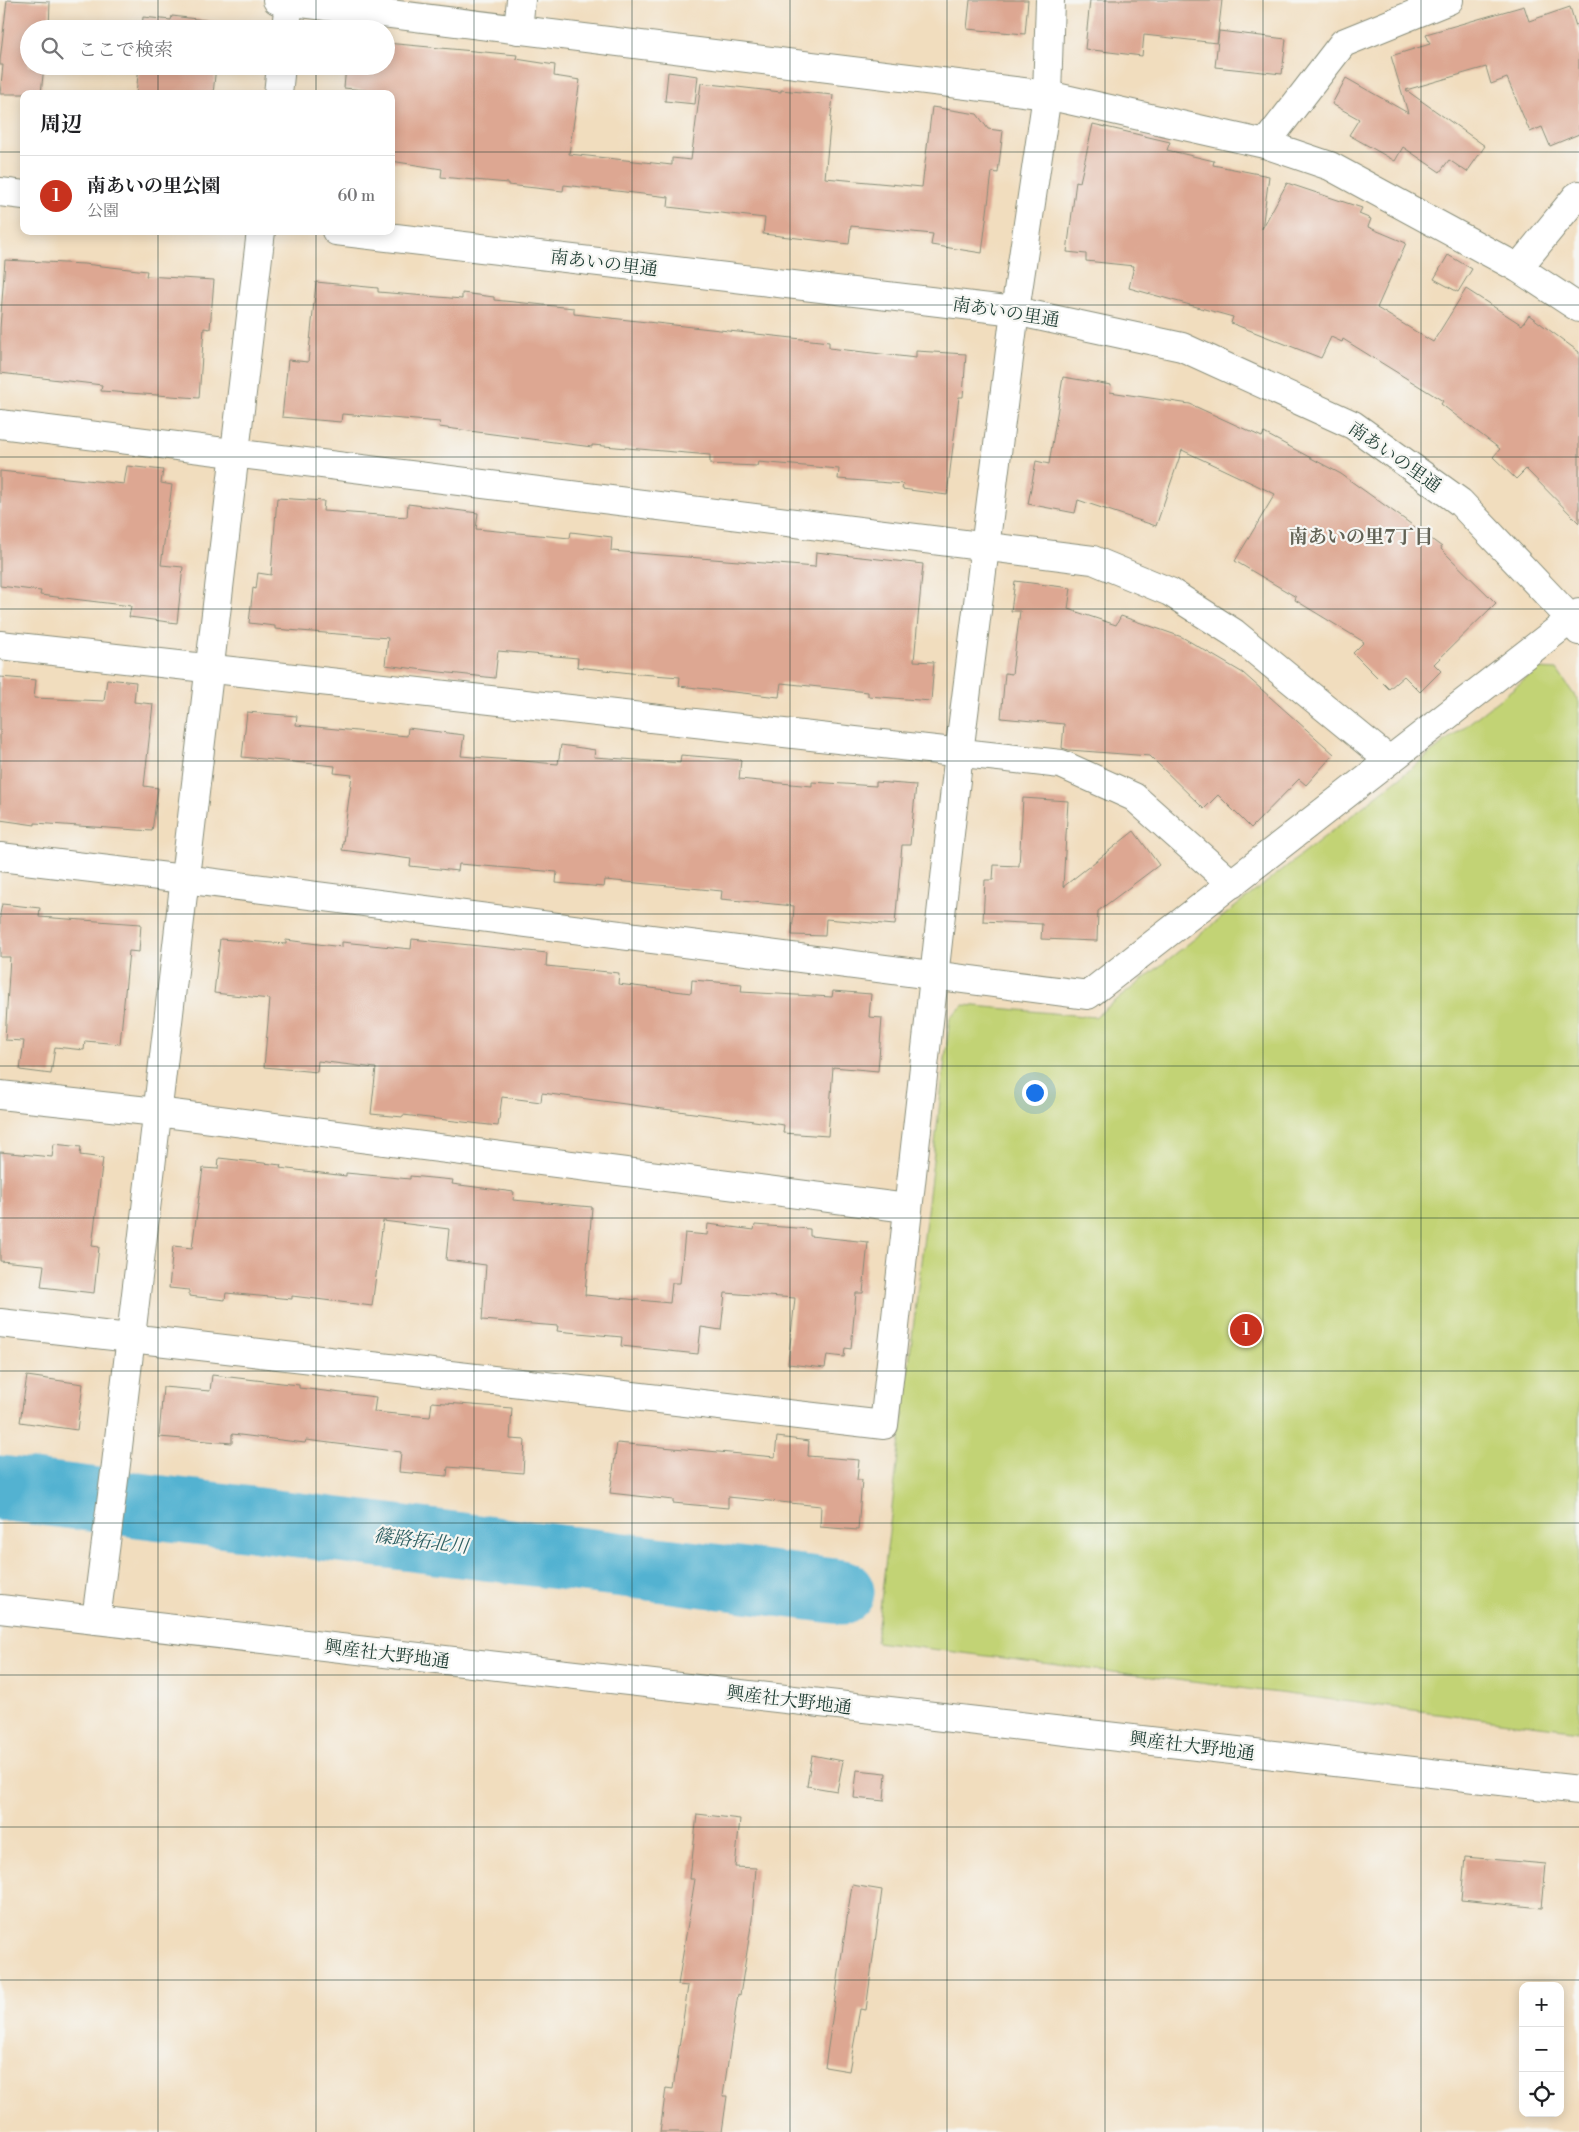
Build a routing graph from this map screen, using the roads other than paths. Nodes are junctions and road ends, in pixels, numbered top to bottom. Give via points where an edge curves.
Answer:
1 (285, 0) edge
2 (521, 0) edge
3 (1050, 0) edge
4 (1449, 0) edge
5 (286, 20) edge
6 (518, 30) junction
7 (280, 75) edge
8 (278, 90) edge
9 (1047, 95) junction
10 (1265, 144) junction
11 (0, 192) edge
12 (20, 194) edge
13 (1579, 195) edge
14 (262, 235) edge
15 (370, 235) edge
16 (1518, 268) junction
17 (1579, 308) edge
18 (1015, 310) junction
19 (0, 424) edge
20 (235, 453) junction
21 (985, 546) junction
22 (1576, 621) edge
23 (0, 645) edge
24 (209, 670) junction
25 (959, 753) junction
26 (1388, 760) junction
27 (0, 857) edge
28 (184, 879) junction
29 (1232, 884) junction
30 (933, 975) junction
31 (0, 1095) edge
32 (157, 1112) junction
33 (907, 1208) junction
34 (0, 1322) edge
35 (130, 1338) junction
36 (0, 1609) edge
37 (96, 1620) junction
38 (1579, 1790) edge

1 - 5 street
1 - 6 street
2 - 6 street
3 - 9 street
4 - 10 street via 1343,44
6 - 9 street
7 - 8 street
9 - 10 street
9 - 18 street
10 - 16 street via 1330,166
11 - 12 street
13 - 16 street
14 - 20 street
15 - 18 street, 南あいの里通
16 - 17 street
18 - 21 street
18 - 22 street, 南あいの里通 via 1182,347 1353,425 1460,502
19 - 20 street
20 - 21 street
20 - 24 street
21 - 25 street
21 - 26 street via 1093,560 1170,592 1234,633
22 - 26 street
23 - 24 street
24 - 25 street
24 - 28 street
25 - 29 street via 1061,764 1134,797
25 - 30 street
26 - 29 street
27 - 28 street
28 - 30 street
28 - 32 street
29 - 30 street via 1088,995
30 - 33 street
31 - 32 street
32 - 33 street
32 - 35 street
33 - 35 street via 884,1425
34 - 35 street
35 - 37 street
36 - 37 street, 興産社大野地通
37 - 38 street, 興産社大野地通

